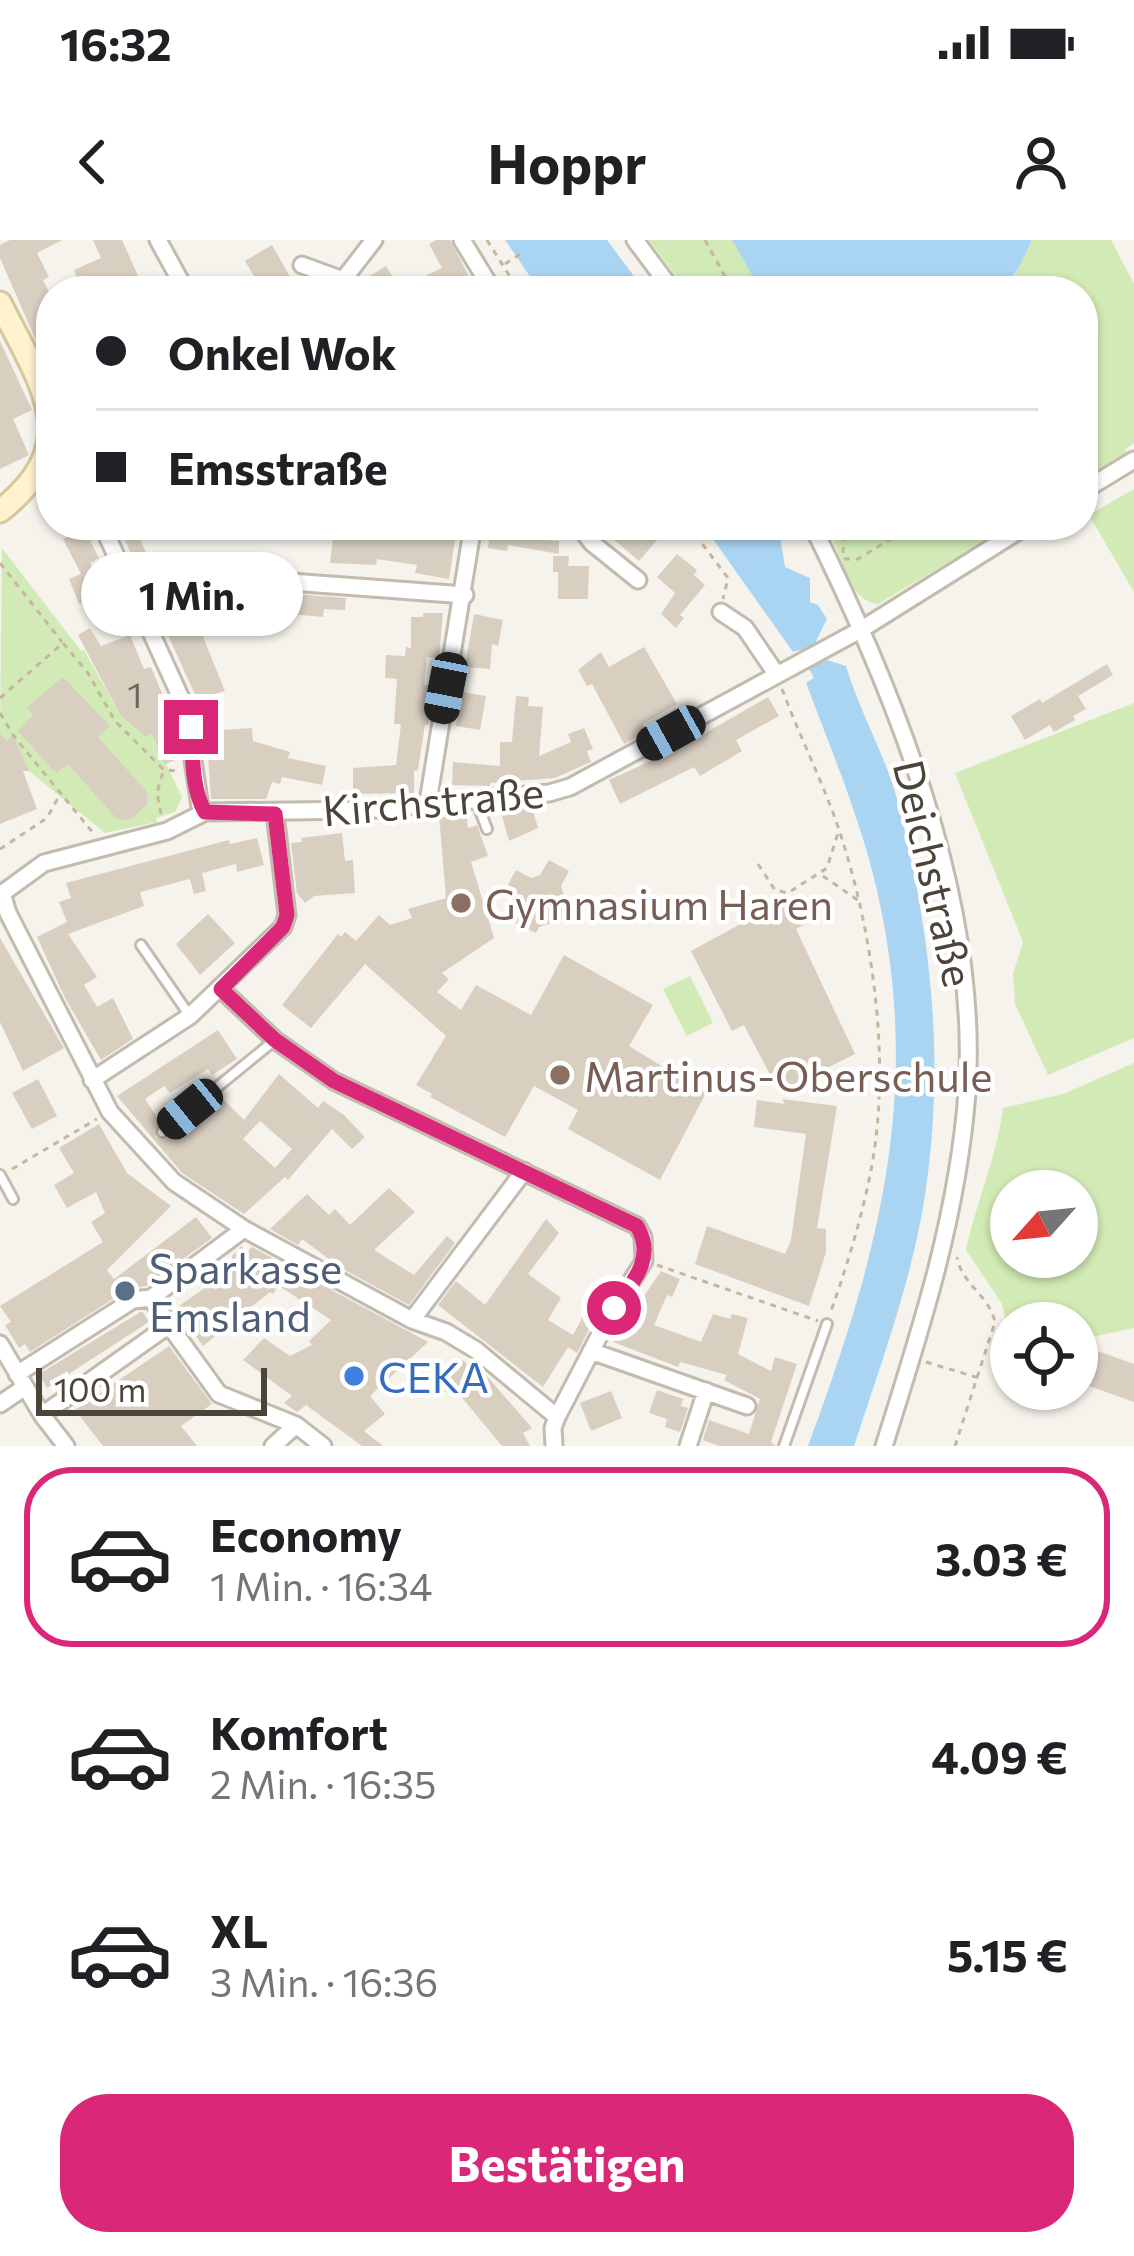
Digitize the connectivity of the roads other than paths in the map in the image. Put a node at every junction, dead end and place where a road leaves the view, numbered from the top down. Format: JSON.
{"nodes":[{"id":1,"x":158,"y":240,"type":"edge"},
{"id":2,"x":374,"y":240,"type":"edge"},
{"id":3,"x":462,"y":240,"type":"edge"},
{"id":4,"x":635,"y":240,"type":"edge"},
{"id":5,"x":302,"y":265,"type":"dead end"},
{"id":6,"x":178,"y":276,"type":"edge"},
{"id":7,"x":326,"y":276,"type":"edge"},
{"id":8,"x":352,"y":276,"type":"edge"},
{"id":9,"x":484,"y":276,"type":"edge"},
{"id":10,"x":662,"y":276,"type":"edge"},
{"id":11,"x":0,"y":303,"type":"edge"},
{"id":12,"x":36,"y":377,"type":"edge"},
{"id":13,"x":1134,"y":460,"type":"edge"},
{"id":14,"x":36,"y":479,"type":"edge"},
{"id":15,"x":1098,"y":482,"type":"edge"},
{"id":16,"x":0,"y":511,"type":"edge"},
{"id":17,"x":110,"y":540,"type":"edge"},
{"id":18,"x":471,"y":540,"type":"edge"},
{"id":19,"x":590,"y":540,"type":"edge"},
{"id":20,"x":822,"y":540,"type":"edge"},
{"id":21,"x":1004,"y":540,"type":"edge"},
{"id":22,"x":638,"y":580,"type":"dead end"},
{"id":23,"x":291,"y":582,"type":"dead end"},
{"id":24,"x":465,"y":595,"type":"junction"},
{"id":25,"x":721,"y":611,"type":"road end"},
{"id":26,"x":862,"y":628,"type":"junction"},
{"id":27,"x":777,"y":675,"type":"junction"},
{"id":28,"x":476,"y":798,"type":"junction"},
{"id":29,"x":428,"y":802,"type":"junction"},
{"id":30,"x":205,"y":812,"type":"junction"},
{"id":31,"x":275,"y":814,"type":"junction"},
{"id":32,"x":487,"y":829,"type":"dead end"},
{"id":33,"x":1,"y":894,"type":"edge"},
{"id":34,"x":141,"y":945,"type":"dead end"},
{"id":35,"x":221,"y":989,"type":"junction"},
{"id":36,"x":190,"y":1016,"type":"junction"},
{"id":37,"x":275,"y":1040,"type":"junction"},
{"id":38,"x":92,"y":1080,"type":"junction"},
{"id":39,"x":162,"y":1132,"type":"dead end"},
{"id":40,"x":524,"y":1171,"type":"junction"},
{"id":41,"x":0,"y":1175,"type":"edge"},
{"id":42,"x":13,"y":1199,"type":"dead end"},
{"id":43,"x":244,"y":1229,"type":"junction"},
{"id":44,"x":142,"y":1299,"type":"junction"},
{"id":45,"x":412,"y":1320,"type":"junction"},
{"id":46,"x":826,"y":1324,"type":"road end"},
{"id":47,"x":169,"y":1325,"type":"junction"},
{"id":48,"x":0,"y":1345,"type":"edge"},
{"id":49,"x":591,"y":1351,"type":"junction"},
{"id":50,"x":21,"y":1381,"type":"junction"},
{"id":51,"x":706,"y":1391,"type":"junction"},
{"id":52,"x":0,"y":1404,"type":"edge"},
{"id":53,"x":747,"y":1406,"type":"dead end"},
{"id":54,"x":42,"y":1414,"type":"junction"},
{"id":55,"x":557,"y":1417,"type":"junction"},
{"id":56,"x":296,"y":1425,"type":"junction"},
{"id":57,"x":66,"y":1446,"type":"edge"},
{"id":58,"x":273,"y":1446,"type":"edge"},
{"id":59,"x":323,"y":1446,"type":"edge"},
{"id":60,"x":554,"y":1446,"type":"edge"},
{"id":61,"x":688,"y":1446,"type":"edge"},
{"id":62,"x":784,"y":1446,"type":"edge"},
{"id":63,"x":884,"y":1446,"type":"edge"}],
"edges":[{"from":1,"to":6,"type":"street"},
{"from":2,"to":8,"type":"street"},
{"from":3,"to":9,"type":"street"},
{"from":4,"to":10,"type":"street"},
{"from":5,"to":7,"type":"street"},
{"from":11,"to":12,"type":"street"},
{"from":13,"to":15,"type":"street"},
{"from":14,"to":16,"type":"street"},
{"from":17,"to":30,"type":"street"},
{"from":18,"to":24,"type":"street"},
{"from":19,"to":22,"type":"street"},
{"from":20,"to":26,"type":"street","name":"Deichstraße"},
{"from":21,"to":26,"type":"street","name":"Kirchstraße"},
{"from":23,"to":24,"type":"street"},
{"from":24,"to":29,"type":"street"},
{"from":25,"to":27,"type":"street"},
{"from":26,"to":27,"type":"street","name":"Kirchstraße"},
{"from":26,"to":63,"type":"street","name":"Deichstraße"},
{"from":27,"to":28,"type":"street","name":"Kirchstraße"},
{"from":28,"to":29,"type":"street","name":"Kirchstraße"},
{"from":28,"to":32,"type":"lane"},
{"from":29,"to":31,"type":"street","name":"Kirchstraße"},
{"from":30,"to":31,"type":"street","name":"Kirchstraße"},
{"from":30,"to":33,"type":"street"},
{"from":31,"to":35,"type":"street"},
{"from":33,"to":38,"type":"street"},
{"from":34,"to":36,"type":"lane"},
{"from":35,"to":36,"type":"street"},
{"from":35,"to":37,"type":"street"},
{"from":36,"to":38,"type":"street"},
{"from":37,"to":39,"type":"lane"},
{"from":37,"to":40,"type":"street"},
{"from":38,"to":43,"type":"street"},
{"from":40,"to":45,"type":"street"},
{"from":40,"to":49,"type":"street"},
{"from":41,"to":42,"type":"lane"},
{"from":43,"to":44,"type":"street"},
{"from":43,"to":45,"type":"street"},
{"from":44,"to":47,"type":"street"},
{"from":44,"to":50,"type":"street"},
{"from":45,"to":55,"type":"street"},
{"from":46,"to":62,"type":"lane"},
{"from":47,"to":54,"type":"street"},
{"from":47,"to":56,"type":"street"},
{"from":48,"to":50,"type":"street"},
{"from":49,"to":51,"type":"street"},
{"from":49,"to":55,"type":"street"},
{"from":50,"to":52,"type":"street"},
{"from":50,"to":54,"type":"street"},
{"from":51,"to":53,"type":"street"},
{"from":51,"to":61,"type":"street"},
{"from":54,"to":57,"type":"street"},
{"from":55,"to":60,"type":"street"},
{"from":56,"to":58,"type":"street"},
{"from":56,"to":59,"type":"street"}]}
